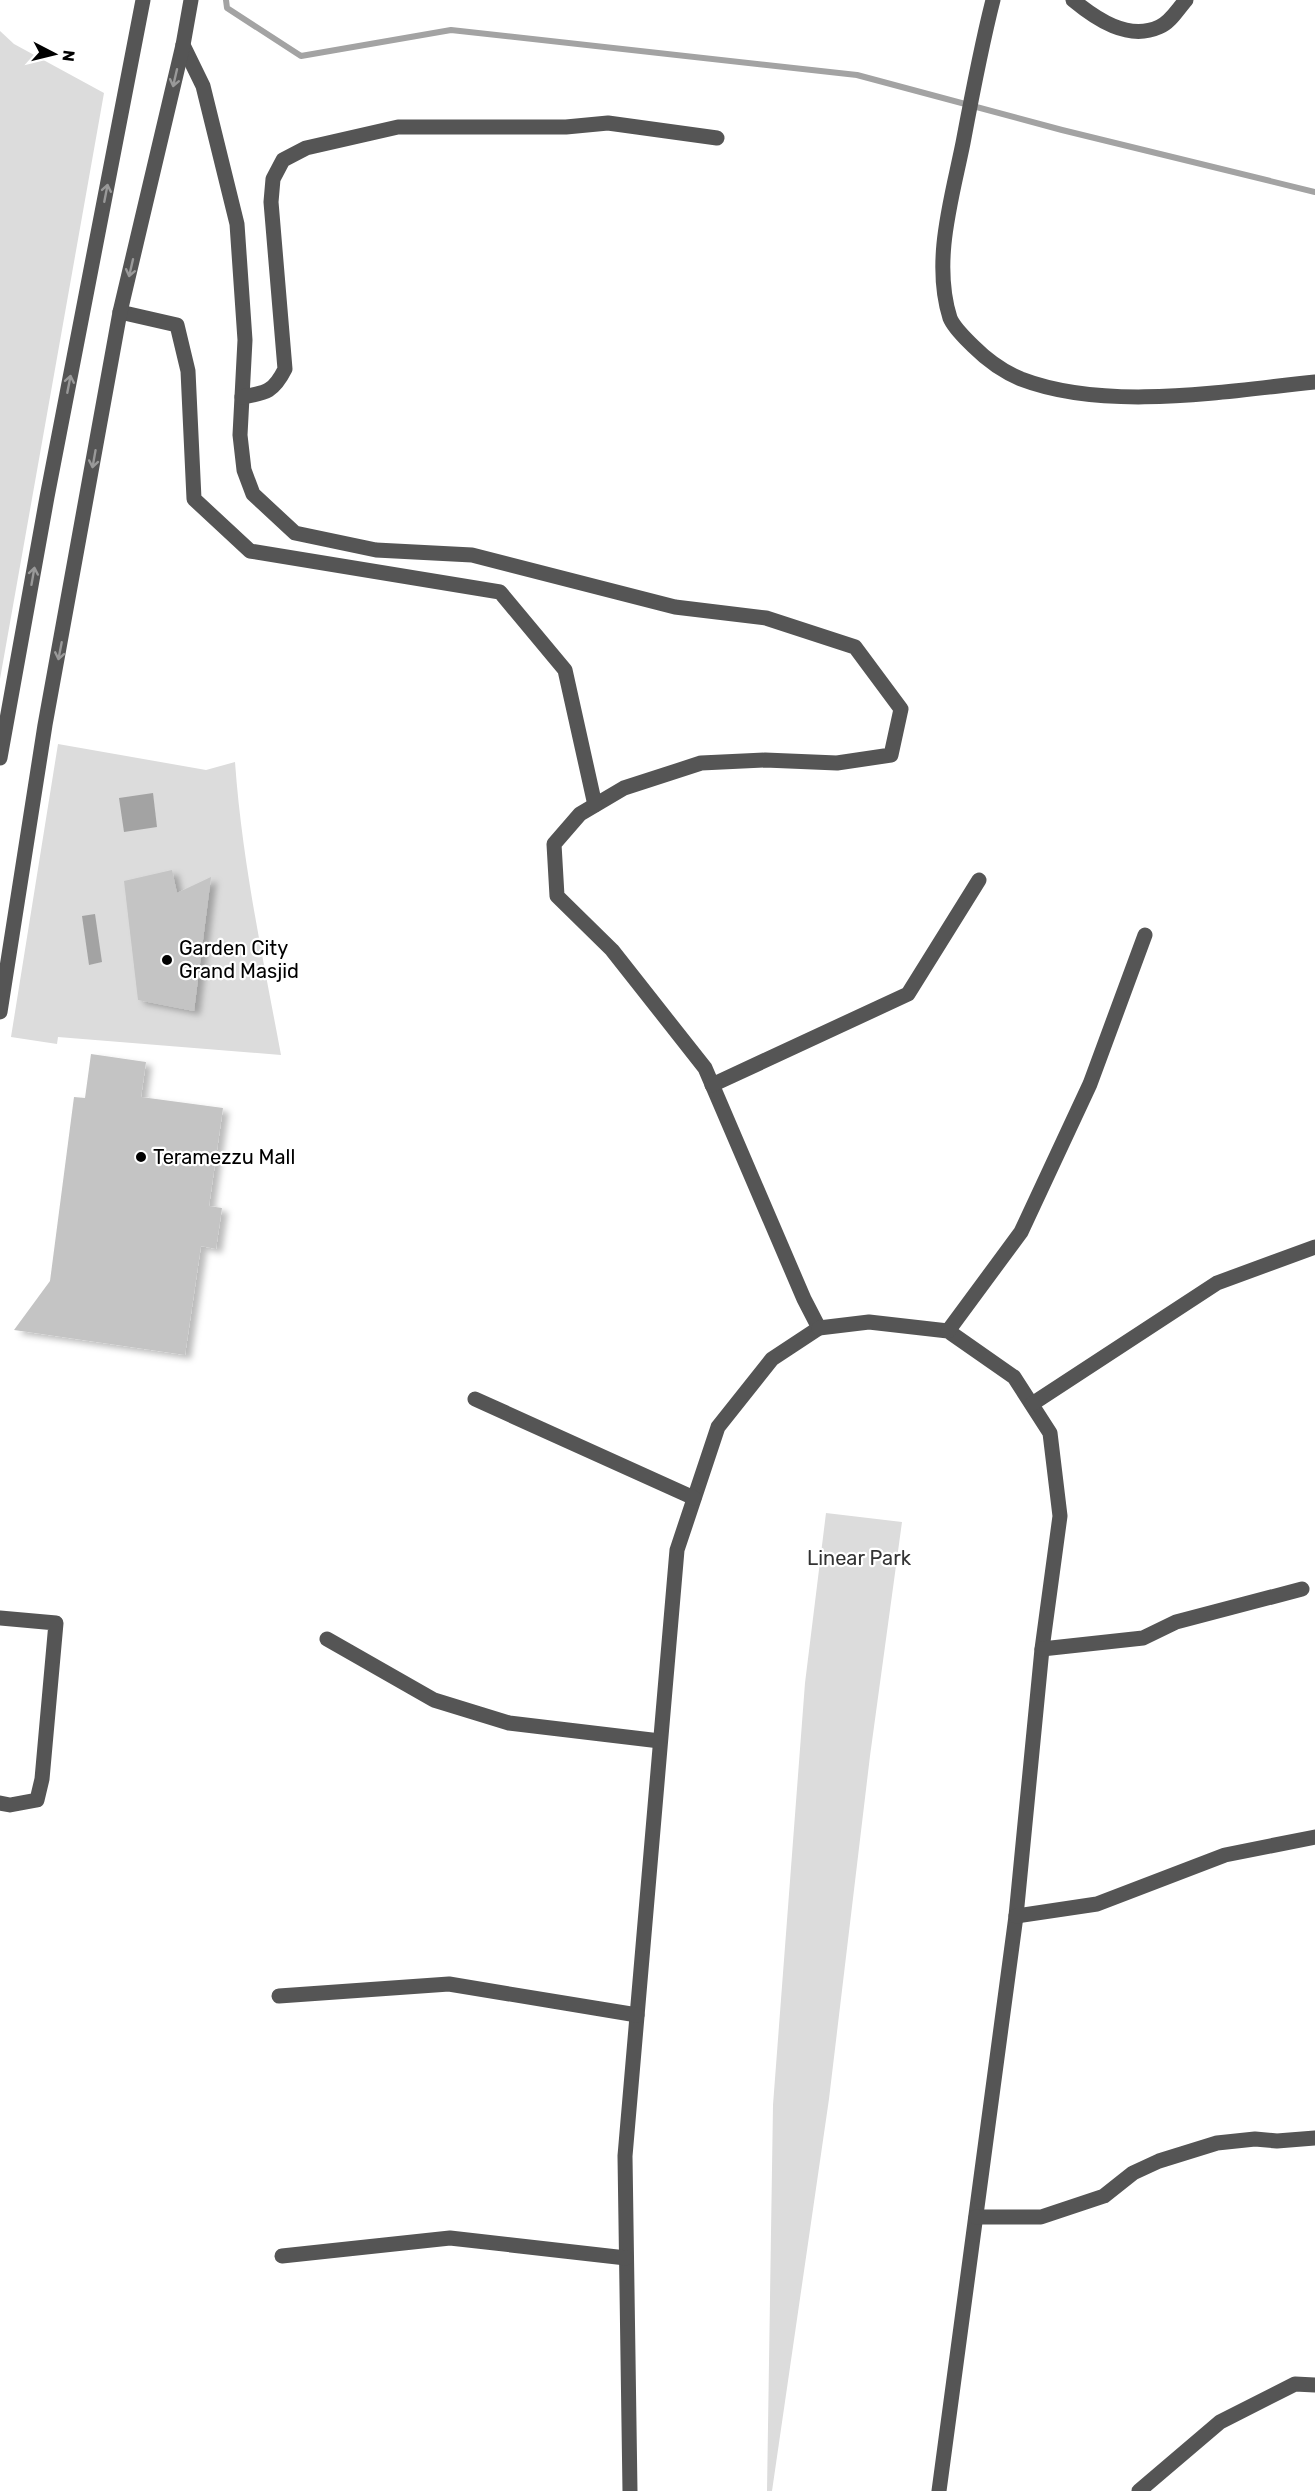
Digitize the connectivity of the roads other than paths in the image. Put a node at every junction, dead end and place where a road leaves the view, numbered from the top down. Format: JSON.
{"nodes":[{"id":1,"x":143,"y":0,"type":"edge"},
{"id":2,"x":191,"y":0,"type":"edge"},
{"id":3,"x":993,"y":0,"type":"edge"},
{"id":4,"x":1073,"y":0,"type":"edge"},
{"id":5,"x":1186,"y":0,"type":"edge"},
{"id":6,"x":183,"y":45,"type":"junction"},
{"id":7,"x":717,"y":138,"type":"dead end"},
{"id":8,"x":120,"y":312,"type":"junction"},
{"id":9,"x":1315,"y":382,"type":"edge"},
{"id":10,"x":242,"y":397,"type":"junction"},
{"id":11,"x":0,"y":758,"type":"edge"},
{"id":12,"x":595,"y":805,"type":"junction"},
{"id":13,"x":979,"y":880,"type":"dead end"},
{"id":14,"x":1145,"y":935,"type":"dead end"},
{"id":15,"x":0,"y":1012,"type":"edge"},
{"id":16,"x":712,"y":1085,"type":"junction"},
{"id":17,"x":1315,"y":1247,"type":"edge"},
{"id":18,"x":819,"y":1328,"type":"junction"},
{"id":19,"x":948,"y":1331,"type":"junction"},
{"id":20,"x":475,"y":1399,"type":"dead end"},
{"id":21,"x":1032,"y":1404,"type":"junction"},
{"id":22,"x":694,"y":1497,"type":"junction"},
{"id":23,"x":1302,"y":1589,"type":"dead end"},
{"id":24,"x":0,"y":1618,"type":"edge"},
{"id":25,"x":327,"y":1639,"type":"dead end"},
{"id":26,"x":1042,"y":1649,"type":"junction"},
{"id":27,"x":660,"y":1741,"type":"junction"},
{"id":28,"x":0,"y":1803,"type":"edge"},
{"id":29,"x":1315,"y":1837,"type":"edge"},
{"id":30,"x":1016,"y":1916,"type":"junction"},
{"id":31,"x":279,"y":1996,"type":"dead end"},
{"id":32,"x":637,"y":2015,"type":"junction"},
{"id":33,"x":1315,"y":2138,"type":"edge"},
{"id":34,"x":976,"y":2217,"type":"junction"},
{"id":35,"x":282,"y":2256,"type":"dead end"},
{"id":36,"x":626,"y":2258,"type":"junction"},
{"id":37,"x":1315,"y":2385,"type":"edge"},
{"id":38,"x":630,"y":2491,"type":"edge"},
{"id":39,"x":939,"y":2491,"type":"edge"},
{"id":40,"x":1139,"y":2491,"type":"edge"}],
"edges":[{"from":11,"to":1,"type":"street","one_way":true},
{"from":2,"to":6,"type":"street"},
{"from":3,"to":9,"type":"street"},
{"from":4,"to":5,"type":"street"},
{"from":6,"to":8,"type":"street","one_way":true},
{"from":6,"to":10,"type":"street"},
{"from":7,"to":10,"type":"street"},
{"from":8,"to":12,"type":"street"},
{"from":8,"to":15,"type":"street","one_way":true},
{"from":10,"to":12,"type":"street"},
{"from":12,"to":16,"type":"street"},
{"from":13,"to":16,"type":"street"},
{"from":14,"to":19,"type":"street"},
{"from":16,"to":18,"type":"street"},
{"from":17,"to":21,"type":"street"},
{"from":18,"to":19,"type":"street"},
{"from":18,"to":22,"type":"street"},
{"from":19,"to":21,"type":"street"},
{"from":20,"to":22,"type":"street"},
{"from":21,"to":26,"type":"street"},
{"from":22,"to":27,"type":"street"},
{"from":23,"to":26,"type":"street"},
{"from":24,"to":28,"type":"street"},
{"from":25,"to":27,"type":"street"},
{"from":26,"to":30,"type":"street"},
{"from":27,"to":32,"type":"street"},
{"from":29,"to":30,"type":"street"},
{"from":30,"to":34,"type":"street"},
{"from":31,"to":32,"type":"street"},
{"from":32,"to":36,"type":"street"},
{"from":33,"to":34,"type":"street"},
{"from":34,"to":39,"type":"street"},
{"from":35,"to":36,"type":"street"},
{"from":36,"to":38,"type":"street"},
{"from":37,"to":40,"type":"street"}]}
